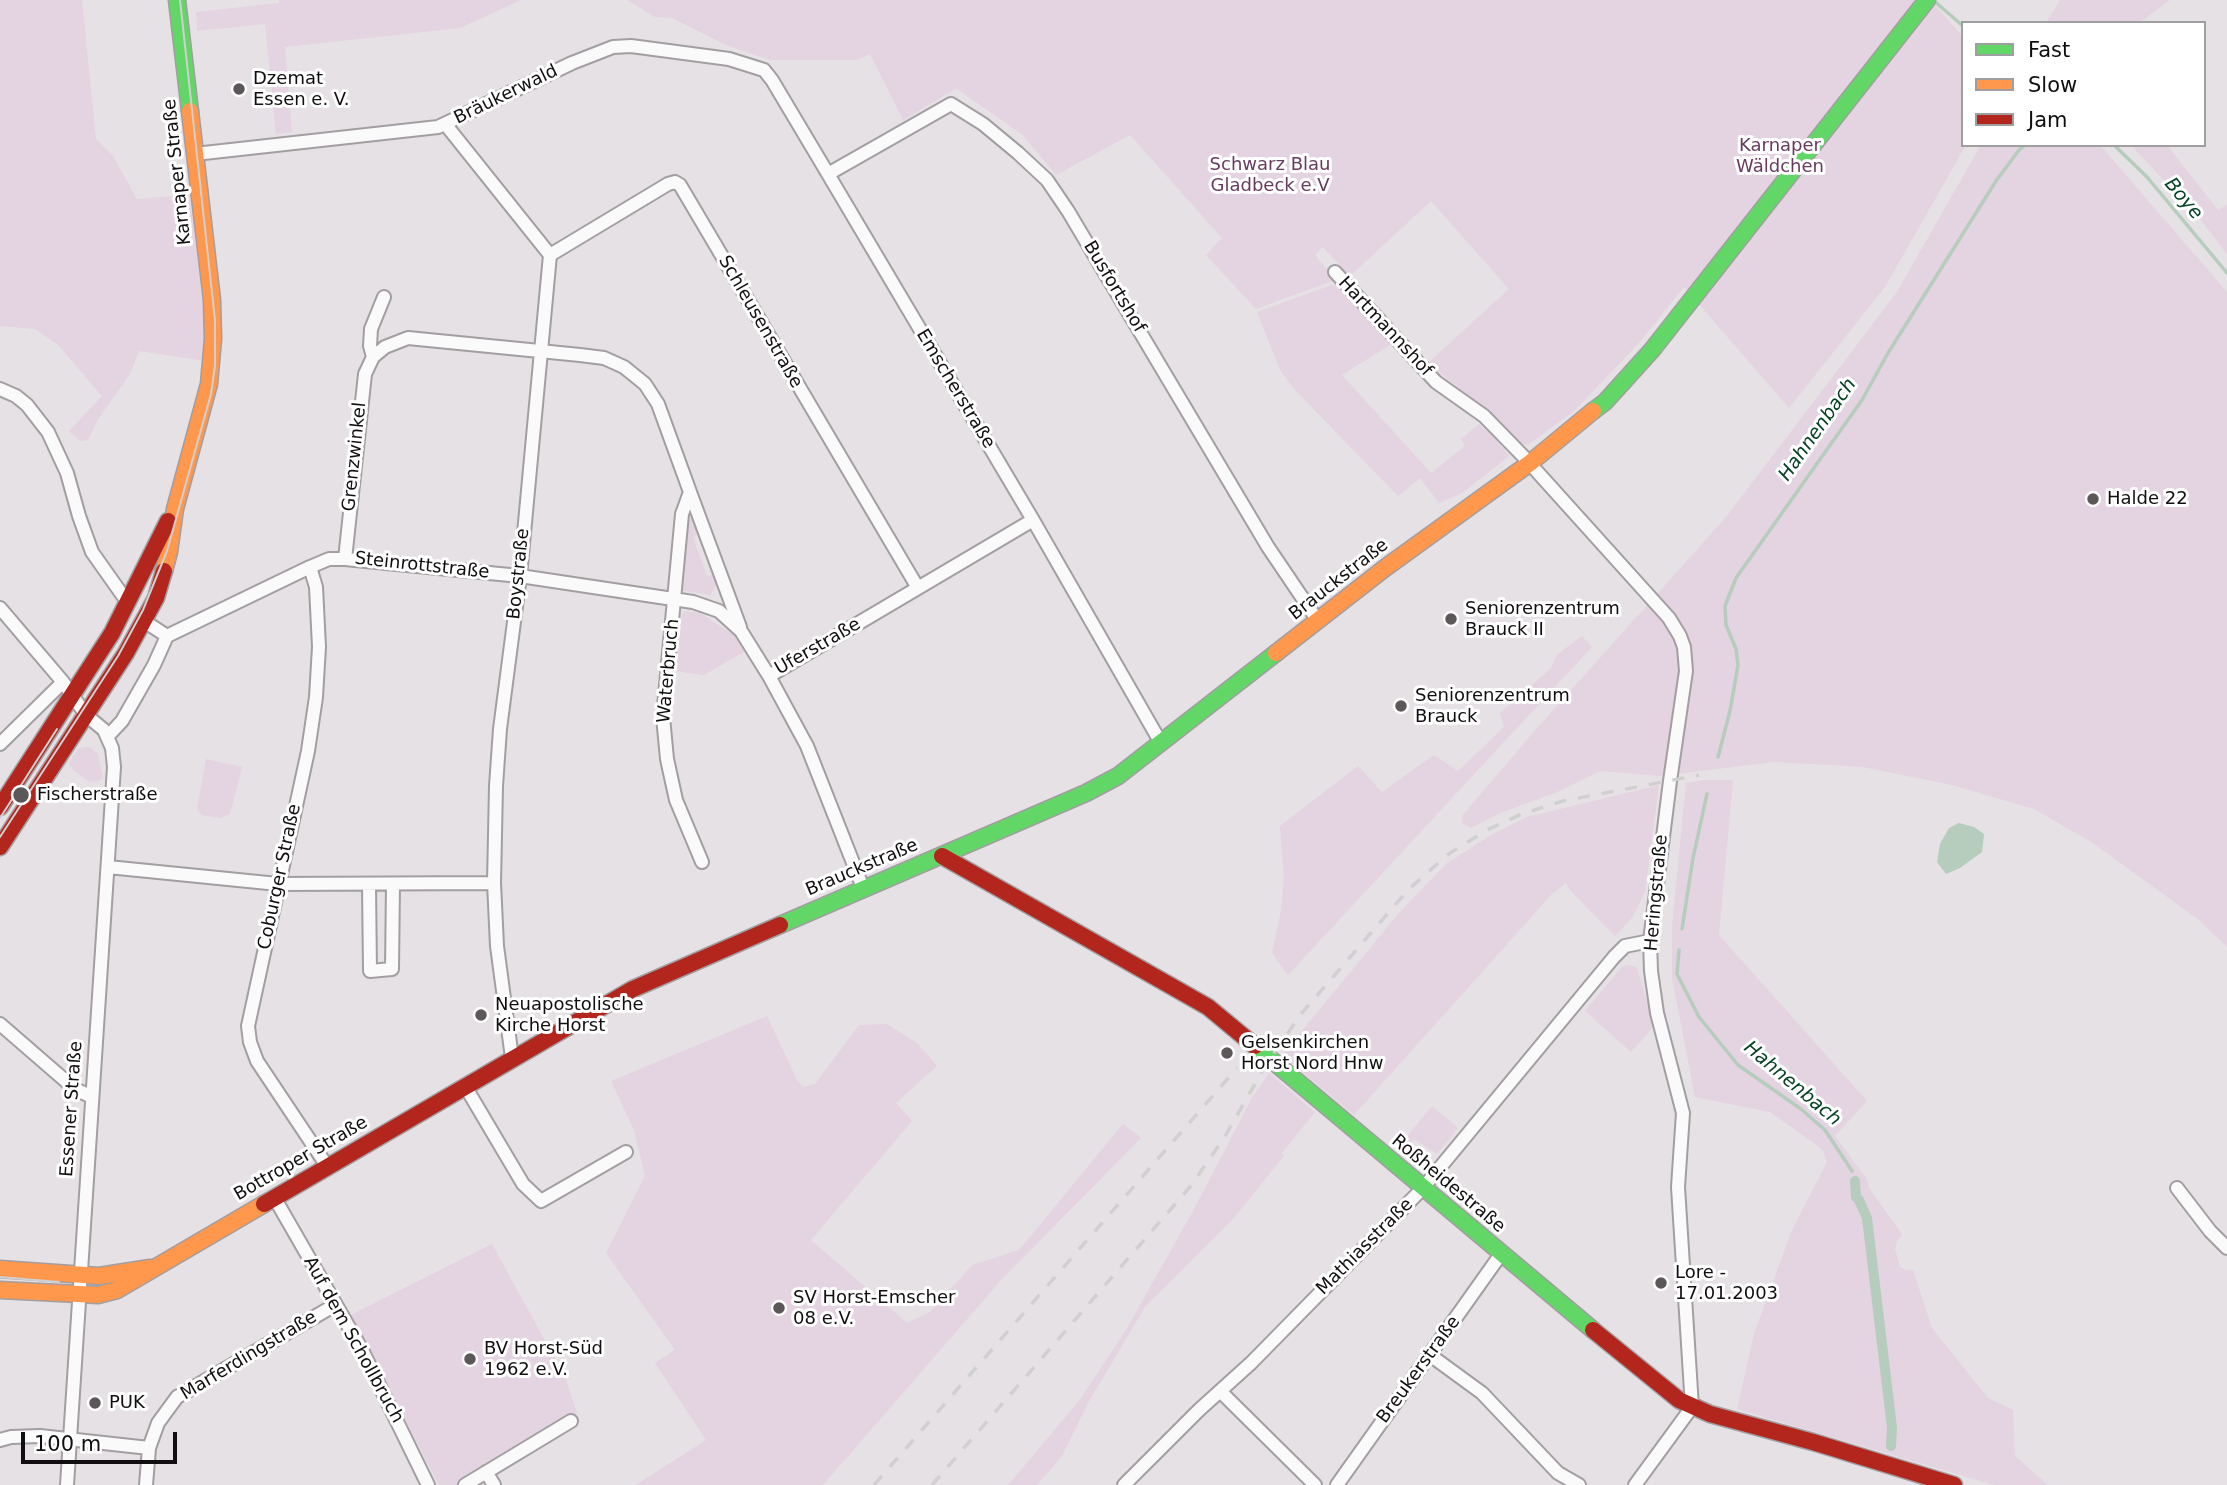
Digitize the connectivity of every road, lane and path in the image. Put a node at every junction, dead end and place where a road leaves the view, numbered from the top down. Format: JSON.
{"nodes":[{"id":1,"x":177,"y":0,"type":"edge"},
{"id":2,"x":1927,"y":0,"type":"edge"},
{"id":3,"x":729,"y":60,"type":"joint"},
{"id":4,"x":446,"y":125,"type":"junction"},
{"id":5,"x":195,"y":154,"type":"junction"},
{"id":6,"x":828,"y":174,"type":"junction"},
{"id":7,"x":550,"y":255,"type":"junction"},
{"id":8,"x":1335,"y":272,"type":"dead end"},
{"id":9,"x":384,"y":297,"type":"dead end"},
{"id":10,"x":542,"y":351,"type":"junction"},
{"id":11,"x":373,"y":357,"type":"junction"},
{"id":12,"x":0,"y":389,"type":"edge"},
{"id":13,"x":1530,"y":463,"type":"junction"},
{"id":14,"x":690,"y":492,"type":"junction"},
{"id":15,"x":174,"y":509,"type":"junction"},
{"id":16,"x":1032,"y":520,"type":"junction"},
{"id":17,"x":345,"y":559,"type":"junction"},
{"id":18,"x":310,"y":567,"type":"junction"},
{"id":19,"x":520,"y":576,"type":"junction"},
{"id":20,"x":918,"y":589,"type":"junction"},
{"id":21,"x":673,"y":600,"type":"junction"},
{"id":22,"x":128,"y":603,"type":"junction"},
{"id":23,"x":0,"y":608,"type":"edge"},
{"id":24,"x":144,"y":621,"type":"junction"},
{"id":25,"x":1318,"y":621,"type":"junction"},
{"id":26,"x":741,"y":631,"type":"junction"},
{"id":27,"x":167,"y":636,"type":"junction"},
{"id":28,"x":769,"y":676,"type":"junction"},
{"id":29,"x":67,"y":688,"type":"junction"},
{"id":30,"x":86,"y":715,"type":"junction"},
{"id":31,"x":107,"y":737,"type":"junction"},
{"id":32,"x":1161,"y":743,"type":"junction"},
{"id":33,"x":0,"y":744,"type":"edge"},
{"id":34,"x":0,"y":807,"type":"edge"},
{"id":35,"x":0,"y":847,"type":"edge"},
{"id":36,"x":942,"y":856,"type":"junction"},
{"id":37,"x":702,"y":862,"type":"dead end"},
{"id":38,"x":108,"y":867,"type":"junction"},
{"id":39,"x":494,"y":883,"type":"junction"},
{"id":40,"x":278,"y":884,"type":"junction"},
{"id":41,"x":369,"y":884,"type":"junction"},
{"id":42,"x":393,"y":884,"type":"junction"},
{"id":43,"x":863,"y":888,"type":"junction"},
{"id":44,"x":1650,"y":941,"type":"junction"},
{"id":45,"x":625,"y":993,"type":"joint"},
{"id":46,"x":0,"y":1024,"type":"edge"},
{"id":47,"x":512,"y":1058,"type":"junction"},
{"id":48,"x":465,"y":1086,"type":"junction"},
{"id":49,"x":92,"y":1097,"type":"junction"},
{"id":50,"x":626,"y":1152,"type":"dead end"},
{"id":51,"x":327,"y":1166,"type":"junction"},
{"id":52,"x":1423,"y":1188,"type":"junction"},
{"id":53,"x":2177,"y":1188,"type":"dead end"},
{"id":54,"x":274,"y":1197,"type":"junction"},
{"id":55,"x":2227,"y":1248,"type":"edge"},
{"id":56,"x":1502,"y":1254,"type":"junction"},
{"id":57,"x":157,"y":1266,"type":"junction"},
{"id":58,"x":0,"y":1269,"type":"edge"},
{"id":59,"x":80,"y":1275,"type":"junction"},
{"id":60,"x":0,"y":1290,"type":"edge"},
{"id":61,"x":78,"y":1295,"type":"junction"},
{"id":62,"x":335,"y":1305,"type":"junction"},
{"id":63,"x":1430,"y":1355,"type":"junction"},
{"id":64,"x":1220,"y":1391,"type":"junction"},
{"id":65,"x":1692,"y":1406,"type":"junction"},
{"id":66,"x":571,"y":1421,"type":"dead end"},
{"id":67,"x":0,"y":1440,"type":"edge"},
{"id":68,"x":68,"y":1441,"type":"junction"},
{"id":69,"x":149,"y":1448,"type":"junction"},
{"id":70,"x":486,"y":1472,"type":"junction"},
{"id":71,"x":67,"y":1485,"type":"edge"},
{"id":72,"x":146,"y":1485,"type":"edge"},
{"id":73,"x":428,"y":1485,"type":"edge"},
{"id":74,"x":465,"y":1485,"type":"edge"},
{"id":75,"x":494,"y":1485,"type":"edge"},
{"id":76,"x":1124,"y":1485,"type":"edge"},
{"id":77,"x":1315,"y":1485,"type":"edge"},
{"id":78,"x":1337,"y":1485,"type":"edge"},
{"id":79,"x":1579,"y":1485,"type":"edge"},
{"id":80,"x":1635,"y":1485,"type":"edge"},
{"id":81,"x":1954,"y":1485,"type":"edge"}],
"edges":[{"from":1,"to":5,"type":"main road","name":"Karnaper Straße"},
{"from":2,"to":13,"type":"main road","name":"Brauckstraße"},
{"from":3,"to":4,"type":"street","name":"Bräukerwald"},
{"from":3,"to":6,"type":"street","name":"Emscherstraße"},
{"from":4,"to":5,"type":"street","name":"Bräukerwald"},
{"from":4,"to":7,"type":"street"},
{"from":5,"to":15,"type":"main road","name":"Karnaper Straße"},
{"from":6,"to":16,"type":"street","name":"Emscherstraße"},
{"from":6,"to":25,"type":"street","name":"Busfortshof"},
{"from":7,"to":10,"type":"street","name":"Boystraße"},
{"from":7,"to":20,"type":"street","name":"Schleusenstraße"},
{"from":8,"to":13,"type":"street","name":"Hartmannshof"},
{"from":9,"to":11,"type":"street","name":"Grenzwinkel"},
{"from":10,"to":11,"type":"street"},
{"from":10,"to":14,"type":"street"},
{"from":10,"to":19,"type":"street","name":"Boystraße"},
{"from":11,"to":17,"type":"street","name":"Grenzwinkel"},
{"from":12,"to":22,"type":"street"},
{"from":13,"to":25,"type":"main road","name":"Brauckstraße"},
{"from":13,"to":44,"type":"street","name":"Heringstraße"},
{"from":14,"to":21,"type":"street","name":"Waterbruch"},
{"from":14,"to":26,"type":"street"},
{"from":15,"to":22,"type":"main road"},
{"from":15,"to":24,"type":"main road"},
{"from":16,"to":20,"type":"street","name":"Uferstraße"},
{"from":16,"to":32,"type":"street","name":"Emscherstraße"},
{"from":17,"to":18,"type":"street","name":"Steinrottstraße"},
{"from":17,"to":19,"type":"street","name":"Steinrottstraße"},
{"from":18,"to":27,"type":"street","name":"Steinrottstraße"},
{"from":18,"to":40,"type":"street","name":"Coburger Straße"},
{"from":19,"to":21,"type":"street","name":"Steinrottstraße"},
{"from":19,"to":39,"type":"street","name":"Boystraße"},
{"from":20,"to":28,"type":"street","name":"Uferstraße"},
{"from":21,"to":26,"type":"street","name":"Steinrottstraße"},
{"from":21,"to":37,"type":"street","name":"Waterbruch"},
{"from":22,"to":29,"type":"main road"},
{"from":23,"to":29,"type":"street"},
{"from":24,"to":27,"type":"street"},
{"from":24,"to":30,"type":"main road"},
{"from":25,"to":32,"type":"main road","name":"Brauckstraße"},
{"from":26,"to":28,"type":"street","name":"Steinrottstraße"},
{"from":27,"to":31,"type":"street"},
{"from":28,"to":43,"type":"street","name":"Uferstraße"},
{"from":29,"to":30,"type":"street"},
{"from":29,"to":33,"type":"street"},
{"from":29,"to":34,"type":"main road"},
{"from":30,"to":31,"type":"street"},
{"from":30,"to":35,"type":"main road"},
{"from":31,"to":38,"type":"street","name":"Essener Straße"},
{"from":32,"to":36,"type":"main road","name":"Brauckstraße"},
{"from":36,"to":43,"type":"main road","name":"Brauckstraße"},
{"from":36,"to":52,"type":"main road","name":"Roßheidestraße"},
{"from":38,"to":40,"type":"street"},
{"from":38,"to":49,"type":"street","name":"Essener Straße"},
{"from":39,"to":42,"type":"street"},
{"from":39,"to":47,"type":"street","name":"Boystraße"},
{"from":40,"to":41,"type":"street"},
{"from":40,"to":51,"type":"street","name":"Coburger Straße"},
{"from":41,"to":42,"type":"street"},
{"from":41,"to":42,"type":"street"},
{"from":43,"to":45,"type":"main road","name":"Brauckstraße"},
{"from":44,"to":52,"type":"street","name":"Mathiasstraße"},
{"from":44,"to":65,"type":"street","name":"Heringstraße"},
{"from":45,"to":47,"type":"main road","name":"Bottroper Straße"},
{"from":46,"to":49,"type":"street"},
{"from":47,"to":48,"type":"main road","name":"Bottroper Straße"},
{"from":48,"to":50,"type":"street"},
{"from":48,"to":51,"type":"main road","name":"Bottroper Straße"},
{"from":49,"to":59,"type":"street","name":"Essener Straße"},
{"from":51,"to":54,"type":"main road","name":"Bottroper Straße"},
{"from":52,"to":56,"type":"main road","name":"Roßheidestraße"},
{"from":52,"to":64,"type":"street","name":"Mathiasstraße"},
{"from":53,"to":55,"type":"street"},
{"from":54,"to":57,"type":"main road","name":"Bottroper Straße"},
{"from":54,"to":62,"type":"street","name":"Auf dem Schollbruch"},
{"from":56,"to":63,"type":"street","name":"Breukerstraße"},
{"from":56,"to":65,"type":"main road","name":"Roßheidestraße"},
{"from":57,"to":59,"type":"main road","name":"Bottroper Straße"},
{"from":57,"to":61,"type":"main road","name":"Bottroper Straße"},
{"from":58,"to":59,"type":"main road","name":"Bottroper Straße"},
{"from":59,"to":61,"type":"street","name":"Essener Straße"},
{"from":60,"to":61,"type":"main road","name":"Bottroper Straße"},
{"from":61,"to":68,"type":"street","name":"Essener Straße"},
{"from":62,"to":69,"type":"street","name":"Marferdingstraße"},
{"from":62,"to":73,"type":"street","name":"Auf dem Schollbruch"},
{"from":63,"to":78,"type":"street","name":"Breukerstraße"},
{"from":63,"to":79,"type":"street"},
{"from":64,"to":76,"type":"street","name":"Mathiasstraße"},
{"from":64,"to":77,"type":"street"},
{"from":65,"to":80,"type":"street"},
{"from":65,"to":81,"type":"main road","name":"Roßheidestraße"},
{"from":66,"to":70,"type":"street"},
{"from":67,"to":68,"type":"street"},
{"from":68,"to":69,"type":"street"},
{"from":68,"to":71,"type":"street","name":"Essener Straße"},
{"from":69,"to":72,"type":"street","name":"Marferdingstraße"},
{"from":70,"to":74,"type":"street"},
{"from":70,"to":75,"type":"street"}]}
